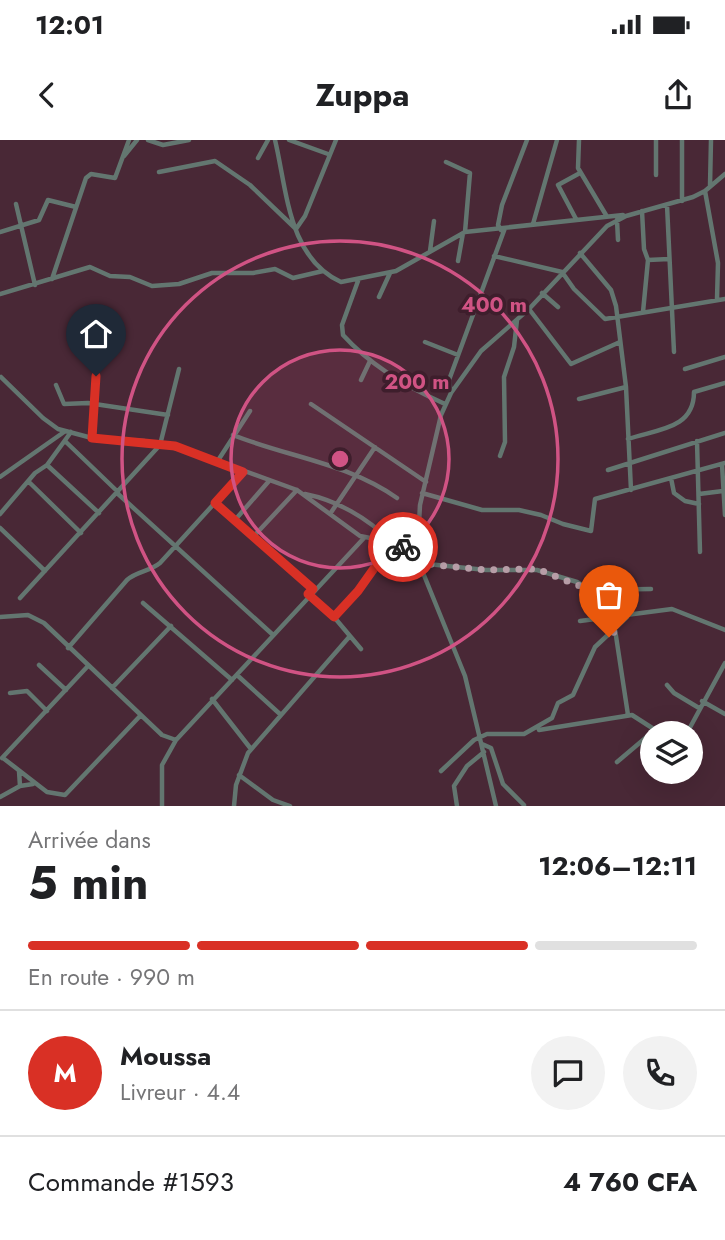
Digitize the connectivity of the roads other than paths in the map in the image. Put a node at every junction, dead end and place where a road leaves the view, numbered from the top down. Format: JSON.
{"nodes":[{"id":1,"x":129,"y":140,"type":"edge"},
{"id":2,"x":137,"y":140,"type":"edge"},
{"id":3,"x":148,"y":140,"type":"edge"},
{"id":4,"x":189,"y":140,"type":"edge"},
{"id":5,"x":268,"y":140,"type":"edge"},
{"id":6,"x":275,"y":140,"type":"edge"},
{"id":7,"x":289,"y":140,"type":"edge"},
{"id":8,"x":335,"y":140,"type":"edge"},
{"id":9,"x":527,"y":140,"type":"edge"},
{"id":10,"x":557,"y":140,"type":"edge"},
{"id":11,"x":579,"y":140,"type":"edge"},
{"id":12,"x":656,"y":140,"type":"edge"},
{"id":13,"x":682,"y":140,"type":"edge"},
{"id":14,"x":711,"y":140,"type":"edge"},
{"id":15,"x":328,"y":154,"type":"junction"},
{"id":16,"x":123,"y":156,"type":"junction"},
{"id":17,"x":258,"y":158,"type":"dead end"},
{"id":18,"x":446,"y":162,"type":"dead end"},
{"id":19,"x":159,"y":172,"type":"dead end"},
{"id":20,"x":580,"y":173,"type":"junction"},
{"id":21,"x":725,"y":174,"type":"edge"},
{"id":22,"x":656,"y":175,"type":"dead end"},
{"id":23,"x":710,"y":187,"type":"junction"},
{"id":24,"x":705,"y":191,"type":"junction"},
{"id":25,"x":682,"y":201,"type":"junction"},
{"id":26,"x":16,"y":204,"type":"dead end"},
{"id":27,"x":667,"y":205,"type":"junction"},
{"id":28,"x":76,"y":207,"type":"junction"},
{"id":29,"x":642,"y":211,"type":"junction"},
{"id":30,"x":606,"y":215,"type":"junction"},
{"id":31,"x":635,"y":215,"type":"junction"},
{"id":32,"x":576,"y":219,"type":"junction"},
{"id":33,"x":617,"y":220,"type":"junction"},
{"id":34,"x":434,"y":221,"type":"dead end"},
{"id":35,"x":533,"y":224,"type":"junction"},
{"id":36,"x":21,"y":227,"type":"junction"},
{"id":37,"x":296,"y":229,"type":"junction"},
{"id":38,"x":503,"y":229,"type":"junction"},
{"id":39,"x":0,"y":232,"type":"edge"},
{"id":40,"x":464,"y":232,"type":"junction"},
{"id":41,"x":618,"y":240,"type":"dead end"},
{"id":42,"x":430,"y":251,"type":"junction"},
{"id":43,"x":580,"y":253,"type":"junction"},
{"id":44,"x":494,"y":256,"type":"junction"},
{"id":45,"x":669,"y":259,"type":"junction"},
{"id":46,"x":648,"y":260,"type":"junction"},
{"id":47,"x":458,"y":261,"type":"dead end"},
{"id":48,"x":323,"y":271,"type":"junction"},
{"id":49,"x":562,"y":272,"type":"junction"},
{"id":50,"x":390,"y":273,"type":"junction"},
{"id":51,"x":52,"y":280,"type":"junction"},
{"id":52,"x":359,"y":280,"type":"junction"},
{"id":53,"x":35,"y":285,"type":"junction"},
{"id":54,"x":542,"y":293,"type":"junction"},
{"id":55,"x":0,"y":295,"type":"edge"},
{"id":56,"x":379,"y":297,"type":"dead end"},
{"id":57,"x":717,"y":299,"type":"junction"},
{"id":58,"x":725,"y":299,"type":"edge"},
{"id":59,"x":558,"y":307,"type":"dead end"},
{"id":60,"x":670,"y":308,"type":"junction"},
{"id":61,"x":529,"y":309,"type":"junction"},
{"id":62,"x":643,"y":312,"type":"junction"},
{"id":63,"x":618,"y":316,"type":"junction"},
{"id":64,"x":517,"y":319,"type":"junction"},
{"id":65,"x":425,"y":342,"type":"dead end"},
{"id":66,"x":620,"y":342,"type":"junction"},
{"id":67,"x":674,"y":352,"type":"dead end"},
{"id":68,"x":458,"y":355,"type":"junction"},
{"id":69,"x":725,"y":357,"type":"edge"},
{"id":70,"x":96,"y":358,"type":"dead end"},
{"id":71,"x":370,"y":361,"type":"junction"},
{"id":72,"x":178,"y":369,"type":"dead end"},
{"id":73,"x":685,"y":369,"type":"dead end"},
{"id":74,"x":1,"y":377,"type":"edge"},
{"id":75,"x":361,"y":380,"type":"dead end"},
{"id":76,"x":725,"y":383,"type":"edge"},
{"id":77,"x":56,"y":385,"type":"dead end"},
{"id":78,"x":626,"y":387,"type":"junction"},
{"id":79,"x":451,"y":393,"type":"junction"},
{"id":80,"x":579,"y":399,"type":"dead end"},
{"id":81,"x":311,"y":404,"type":"dead end"},
{"id":82,"x":445,"y":404,"type":"junction"},
{"id":83,"x":96,"y":405,"type":"junction"},
{"id":84,"x":250,"y":411,"type":"dead end"},
{"id":85,"x":168,"y":415,"type":"junction"},
{"id":86,"x":65,"y":431,"type":"junction"},
{"id":87,"x":72,"y":431,"type":"junction"},
{"id":88,"x":725,"y":433,"type":"edge"},
{"id":89,"x":233,"y":435,"type":"junction"},
{"id":90,"x":92,"y":438,"type":"junction"},
{"id":91,"x":628,"y":439,"type":"junction"},
{"id":92,"x":697,"y":441,"type":"junction"},
{"id":93,"x":66,"y":442,"type":"junction"},
{"id":94,"x":160,"y":445,"type":"junction"},
{"id":95,"x":376,"y":447,"type":"junction"},
{"id":96,"x":500,"y":456,"type":"dead end"},
{"id":97,"x":217,"y":462,"type":"junction"},
{"id":98,"x":723,"y":463,"type":"edge"},
{"id":99,"x":630,"y":464,"type":"junction"},
{"id":100,"x":47,"y":465,"type":"junction"},
{"id":101,"x":608,"y":470,"type":"dead end"},
{"id":102,"x":698,"y":470,"type":"junction"},
{"id":103,"x":243,"y":472,"type":"junction"},
{"id":104,"x":355,"y":476,"type":"junction"},
{"id":105,"x":0,"y":477,"type":"edge"},
{"id":106,"x":671,"y":478,"type":"junction"},
{"id":107,"x":269,"y":481,"type":"junction"},
{"id":108,"x":29,"y":482,"type":"junction"},
{"id":109,"x":426,"y":482,"type":"junction"},
{"id":110,"x":631,"y":489,"type":"junction"},
{"id":111,"x":297,"y":490,"type":"junction"},
{"id":112,"x":723,"y":491,"type":"junction"},
{"id":113,"x":118,"y":493,"type":"junction"},
{"id":114,"x":422,"y":493,"type":"junction"},
{"id":115,"x":304,"y":494,"type":"junction"},
{"id":116,"x":699,"y":494,"type":"junction"},
{"id":117,"x":397,"y":498,"type":"dead end"},
{"id":118,"x":215,"y":503,"type":"junction"},
{"id":119,"x":699,"y":503,"type":"junction"},
{"id":120,"x":337,"y":506,"type":"junction"},
{"id":121,"x":99,"y":513,"type":"junction"},
{"id":122,"x":0,"y":514,"type":"edge"},
{"id":123,"x":330,"y":514,"type":"junction"},
{"id":124,"x":724,"y":516,"type":"edge"},
{"id":125,"x":235,"y":520,"type":"junction"},
{"id":126,"x":373,"y":526,"type":"junction"},
{"id":127,"x":0,"y":528,"type":"edge"},
{"id":128,"x":80,"y":533,"type":"junction"},
{"id":129,"x":253,"y":537,"type":"junction"},
{"id":130,"x":366,"y":538,"type":"junction"},
{"id":131,"x":392,"y":542,"type":"junction"},
{"id":132,"x":175,"y":544,"type":"junction"},
{"id":133,"x":701,"y":551,"type":"dead end"},
{"id":134,"x":417,"y":554,"type":"junction"},
{"id":135,"x":418,"y":563,"type":"junction"},
{"id":136,"x":46,"y":571,"type":"junction"},
{"id":137,"x":313,"y":589,"type":"junction"},
{"id":138,"x":651,"y":589,"type":"dead end"},
{"id":139,"x":609,"y":590,"type":"junction"},
{"id":140,"x":308,"y":594,"type":"junction"},
{"id":141,"x":20,"y":598,"type":"dead end"},
{"id":142,"x":143,"y":603,"type":"dead end"},
{"id":143,"x":614,"y":615,"type":"junction"},
{"id":144,"x":0,"y":617,"type":"edge"},
{"id":145,"x":334,"y":617,"type":"junction"},
{"id":146,"x":627,"y":617,"type":"junction"},
{"id":147,"x":580,"y":621,"type":"dead end"},
{"id":148,"x":171,"y":626,"type":"junction"},
{"id":149,"x":617,"y":629,"type":"junction"},
{"id":150,"x":725,"y":630,"type":"edge"},
{"id":151,"x":272,"y":634,"type":"junction"},
{"id":152,"x":350,"y":636,"type":"junction"},
{"id":153,"x":68,"y":648,"type":"junction"},
{"id":154,"x":361,"y":649,"type":"dead end"},
{"id":155,"x":725,"y":663,"type":"edge"},
{"id":156,"x":38,"y":665,"type":"dead end"},
{"id":157,"x":87,"y":667,"type":"junction"},
{"id":158,"x":237,"y":675,"type":"junction"},
{"id":159,"x":232,"y":680,"type":"junction"},
{"id":160,"x":667,"y":685,"type":"dead end"},
{"id":161,"x":111,"y":688,"type":"junction"},
{"id":162,"x":66,"y":690,"type":"junction"},
{"id":163,"x":10,"y":693,"type":"dead end"},
{"id":164,"x":212,"y":699,"type":"junction"},
{"id":165,"x":702,"y":701,"type":"junction"},
{"id":166,"x":699,"y":708,"type":"junction"},
{"id":167,"x":47,"y":711,"type":"junction"},
{"id":168,"x":725,"y":714,"type":"edge"},
{"id":169,"x":141,"y":715,"type":"junction"},
{"id":170,"x":281,"y":715,"type":"junction"},
{"id":171,"x":628,"y":715,"type":"junction"},
{"id":172,"x":640,"y":721,"type":"edge"},
{"id":173,"x":693,"y":721,"type":"edge"},
{"id":174,"x":535,"y":730,"type":"junction"},
{"id":175,"x":176,"y":740,"type":"junction"},
{"id":176,"x":481,"y":741,"type":"junction"},
{"id":177,"x":640,"y":745,"type":"edge"},
{"id":178,"x":251,"y":749,"type":"junction"},
{"id":179,"x":484,"y":752,"type":"junction"},
{"id":180,"x":1,"y":757,"type":"edge"},
{"id":181,"x":617,"y":762,"type":"dead end"},
{"id":182,"x":19,"y":771,"type":"junction"},
{"id":183,"x":441,"y":771,"type":"dead end"},
{"id":184,"x":239,"y":775,"type":"junction"},
{"id":185,"x":33,"y":783,"type":"junction"},
{"id":186,"x":20,"y":786,"type":"junction"},
{"id":187,"x":0,"y":797,"type":"edge"},
{"id":188,"x":524,"y":805,"type":"edge"},
{"id":189,"x":162,"y":806,"type":"edge"},
{"id":190,"x":234,"y":806,"type":"edge"},
{"id":191,"x":290,"y":806,"type":"edge"},
{"id":192,"x":457,"y":806,"type":"edge"},
{"id":193,"x":496,"y":806,"type":"edge"}],
"edges":[{"from":1,"to":16,"type":"street"},
{"from":2,"to":16,"type":"street"},
{"from":3,"to":4,"type":"street"},
{"from":5,"to":17,"type":"street"},
{"from":6,"to":37,"type":"street"},
{"from":7,"to":15,"type":"street"},
{"from":8,"to":15,"type":"street"},
{"from":9,"to":38,"type":"street"},
{"from":10,"to":35,"type":"street"},
{"from":11,"to":20,"type":"street"},
{"from":12,"to":22,"type":"street"},
{"from":13,"to":25,"type":"street"},
{"from":14,"to":23,"type":"street"},
{"from":15,"to":37,"type":"street"},
{"from":16,"to":28,"type":"street"},
{"from":18,"to":40,"type":"street"},
{"from":19,"to":37,"type":"street"},
{"from":20,"to":30,"type":"street"},
{"from":20,"to":32,"type":"street"},
{"from":21,"to":23,"type":"street"},
{"from":23,"to":24,"type":"street"},
{"from":24,"to":25,"type":"street"},
{"from":24,"to":57,"type":"street"},
{"from":25,"to":27,"type":"street"},
{"from":26,"to":36,"type":"street"},
{"from":27,"to":29,"type":"street"},
{"from":27,"to":45,"type":"street"},
{"from":28,"to":36,"type":"street"},
{"from":28,"to":51,"type":"street"},
{"from":29,"to":31,"type":"street"},
{"from":29,"to":46,"type":"street"},
{"from":30,"to":31,"type":"street"},
{"from":30,"to":32,"type":"street"},
{"from":31,"to":33,"type":"street"},
{"from":32,"to":35,"type":"street"},
{"from":33,"to":41,"type":"street"},
{"from":33,"to":43,"type":"street"},
{"from":34,"to":42,"type":"street"},
{"from":35,"to":38,"type":"street"},
{"from":36,"to":39,"type":"street"},
{"from":36,"to":53,"type":"street"},
{"from":37,"to":48,"type":"street"},
{"from":38,"to":40,"type":"street"},
{"from":38,"to":44,"type":"street"},
{"from":40,"to":42,"type":"street"},
{"from":40,"to":47,"type":"street"},
{"from":42,"to":50,"type":"street"},
{"from":43,"to":49,"type":"street"},
{"from":43,"to":63,"type":"street"},
{"from":44,"to":49,"type":"street"},
{"from":44,"to":68,"type":"street"},
{"from":45,"to":46,"type":"street"},
{"from":45,"to":60,"type":"street"},
{"from":46,"to":62,"type":"street"},
{"from":48,"to":51,"type":"street"},
{"from":48,"to":52,"type":"street"},
{"from":49,"to":54,"type":"street"},
{"from":49,"to":63,"type":"street"},
{"from":50,"to":52,"type":"street"},
{"from":50,"to":56,"type":"street"},
{"from":51,"to":53,"type":"street"},
{"from":52,"to":71,"type":"street"},
{"from":53,"to":55,"type":"street"},
{"from":54,"to":59,"type":"street"},
{"from":54,"to":61,"type":"street"},
{"from":57,"to":58,"type":"street"},
{"from":57,"to":60,"type":"street"},
{"from":60,"to":62,"type":"street"},
{"from":60,"to":67,"type":"street"},
{"from":61,"to":64,"type":"street"},
{"from":61,"to":66,"type":"street"},
{"from":62,"to":63,"type":"street"},
{"from":63,"to":66,"type":"street"},
{"from":64,"to":79,"type":"street"},
{"from":64,"to":96,"type":"street"},
{"from":65,"to":68,"type":"street"},
{"from":66,"to":78,"type":"street"},
{"from":68,"to":79,"type":"street"},
{"from":69,"to":73,"type":"street"},
{"from":70,"to":83,"type":"street"},
{"from":71,"to":75,"type":"street"},
{"from":71,"to":82,"type":"street"},
{"from":72,"to":85,"type":"street"},
{"from":74,"to":86,"type":"street"},
{"from":76,"to":91,"type":"street"},
{"from":77,"to":83,"type":"street"},
{"from":78,"to":80,"type":"street"},
{"from":78,"to":91,"type":"street"},
{"from":79,"to":82,"type":"street"},
{"from":81,"to":95,"type":"street"},
{"from":82,"to":109,"type":"street"},
{"from":83,"to":85,"type":"street"},
{"from":83,"to":90,"type":"street"},
{"from":84,"to":89,"type":"street"},
{"from":85,"to":94,"type":"street"},
{"from":86,"to":87,"type":"street"},
{"from":86,"to":105,"type":"street"},
{"from":87,"to":90,"type":"street"},
{"from":87,"to":93,"type":"street"},
{"from":88,"to":92,"type":"street"},
{"from":89,"to":97,"type":"street"},
{"from":89,"to":104,"type":"street"},
{"from":90,"to":94,"type":"street"},
{"from":91,"to":99,"type":"street"},
{"from":92,"to":99,"type":"street"},
{"from":92,"to":102,"type":"street"},
{"from":93,"to":100,"type":"street"},
{"from":93,"to":113,"type":"street"},
{"from":94,"to":97,"type":"street"},
{"from":94,"to":113,"type":"street"},
{"from":95,"to":104,"type":"street"},
{"from":95,"to":109,"type":"street"},
{"from":97,"to":103,"type":"street"},
{"from":98,"to":102,"type":"street"},
{"from":98,"to":112,"type":"street"},
{"from":99,"to":101,"type":"street"},
{"from":99,"to":110,"type":"street"},
{"from":100,"to":108,"type":"street"},
{"from":100,"to":121,"type":"street"},
{"from":102,"to":106,"type":"street"},
{"from":102,"to":116,"type":"street"},
{"from":103,"to":107,"type":"street"},
{"from":103,"to":118,"type":"street"},
{"from":104,"to":117,"type":"street"},
{"from":104,"to":120,"type":"street"},
{"from":106,"to":110,"type":"street"},
{"from":106,"to":119,"type":"street"},
{"from":107,"to":111,"type":"street"},
{"from":107,"to":125,"type":"street"},
{"from":108,"to":122,"type":"street"},
{"from":108,"to":128,"type":"street"},
{"from":109,"to":114,"type":"street"},
{"from":110,"to":114,"type":"street"},
{"from":111,"to":115,"type":"street"},
{"from":111,"to":129,"type":"street"},
{"from":112,"to":116,"type":"street"},
{"from":112,"to":124,"type":"street"},
{"from":113,"to":121,"type":"street"},
{"from":113,"to":132,"type":"street"},
{"from":114,"to":134,"type":"street"},
{"from":115,"to":120,"type":"street"},
{"from":115,"to":123,"type":"street"},
{"from":116,"to":119,"type":"street"},
{"from":118,"to":125,"type":"street"},
{"from":118,"to":132,"type":"street"},
{"from":119,"to":133,"type":"street"},
{"from":120,"to":123,"type":"street"},
{"from":120,"to":126,"type":"street"},
{"from":121,"to":128,"type":"street"},
{"from":123,"to":130,"type":"street"},
{"from":125,"to":129,"type":"street"},
{"from":126,"to":130,"type":"street"},
{"from":126,"to":131,"type":"street"},
{"from":127,"to":136,"type":"street"},
{"from":128,"to":136,"type":"street"},
{"from":129,"to":137,"type":"street"},
{"from":130,"to":131,"type":"street"},
{"from":130,"to":137,"type":"street"},
{"from":131,"to":134,"type":"street"},
{"from":131,"to":145,"type":"street"},
{"from":132,"to":151,"type":"street"},
{"from":132,"to":153,"type":"street"},
{"from":134,"to":135,"type":"street"},
{"from":135,"to":139,"type":"street"},
{"from":135,"to":176,"type":"street"},
{"from":136,"to":141,"type":"street"},
{"from":137,"to":140,"type":"street"},
{"from":138,"to":139,"type":"street"},
{"from":139,"to":143,"type":"street"},
{"from":140,"to":145,"type":"street"},
{"from":140,"to":151,"type":"street"},
{"from":142,"to":148,"type":"street"},
{"from":143,"to":146,"type":"street"},
{"from":143,"to":147,"type":"street"},
{"from":143,"to":149,"type":"street"},
{"from":144,"to":153,"type":"street"},
{"from":145,"to":152,"type":"street"},
{"from":146,"to":149,"type":"street"},
{"from":146,"to":150,"type":"street"},
{"from":148,"to":159,"type":"street"},
{"from":148,"to":161,"type":"street"},
{"from":149,"to":171,"type":"street"},
{"from":149,"to":174,"type":"street"},
{"from":151,"to":158,"type":"street"},
{"from":152,"to":154,"type":"street"},
{"from":152,"to":170,"type":"street"},
{"from":153,"to":157,"type":"street"},
{"from":155,"to":165,"type":"street"},
{"from":156,"to":162,"type":"street"},
{"from":157,"to":161,"type":"street"},
{"from":157,"to":162,"type":"street"},
{"from":158,"to":159,"type":"street"},
{"from":158,"to":170,"type":"street"},
{"from":159,"to":164,"type":"street"},
{"from":160,"to":166,"type":"street"},
{"from":161,"to":169,"type":"street"},
{"from":162,"to":167,"type":"street"},
{"from":163,"to":167,"type":"street"},
{"from":164,"to":175,"type":"street"},
{"from":164,"to":178,"type":"street"},
{"from":165,"to":166,"type":"street"},
{"from":165,"to":168,"type":"street"},
{"from":166,"to":173,"type":"street"},
{"from":167,"to":180,"type":"street"},
{"from":169,"to":175,"type":"street"},
{"from":169,"to":185,"type":"street"},
{"from":170,"to":178,"type":"street"},
{"from":171,"to":172,"type":"street"},
{"from":171,"to":174,"type":"street"},
{"from":174,"to":176,"type":"street"},
{"from":175,"to":189,"type":"street"},
{"from":176,"to":179,"type":"street"},
{"from":176,"to":183,"type":"street"},
{"from":176,"to":188,"type":"street"},
{"from":177,"to":181,"type":"street"},
{"from":178,"to":184,"type":"street"},
{"from":179,"to":192,"type":"street"},
{"from":179,"to":193,"type":"street"},
{"from":180,"to":182,"type":"street"},
{"from":182,"to":185,"type":"street"},
{"from":182,"to":186,"type":"street"},
{"from":184,"to":190,"type":"street"},
{"from":184,"to":191,"type":"street"},
{"from":185,"to":186,"type":"street"},
{"from":186,"to":187,"type":"street"}]}
